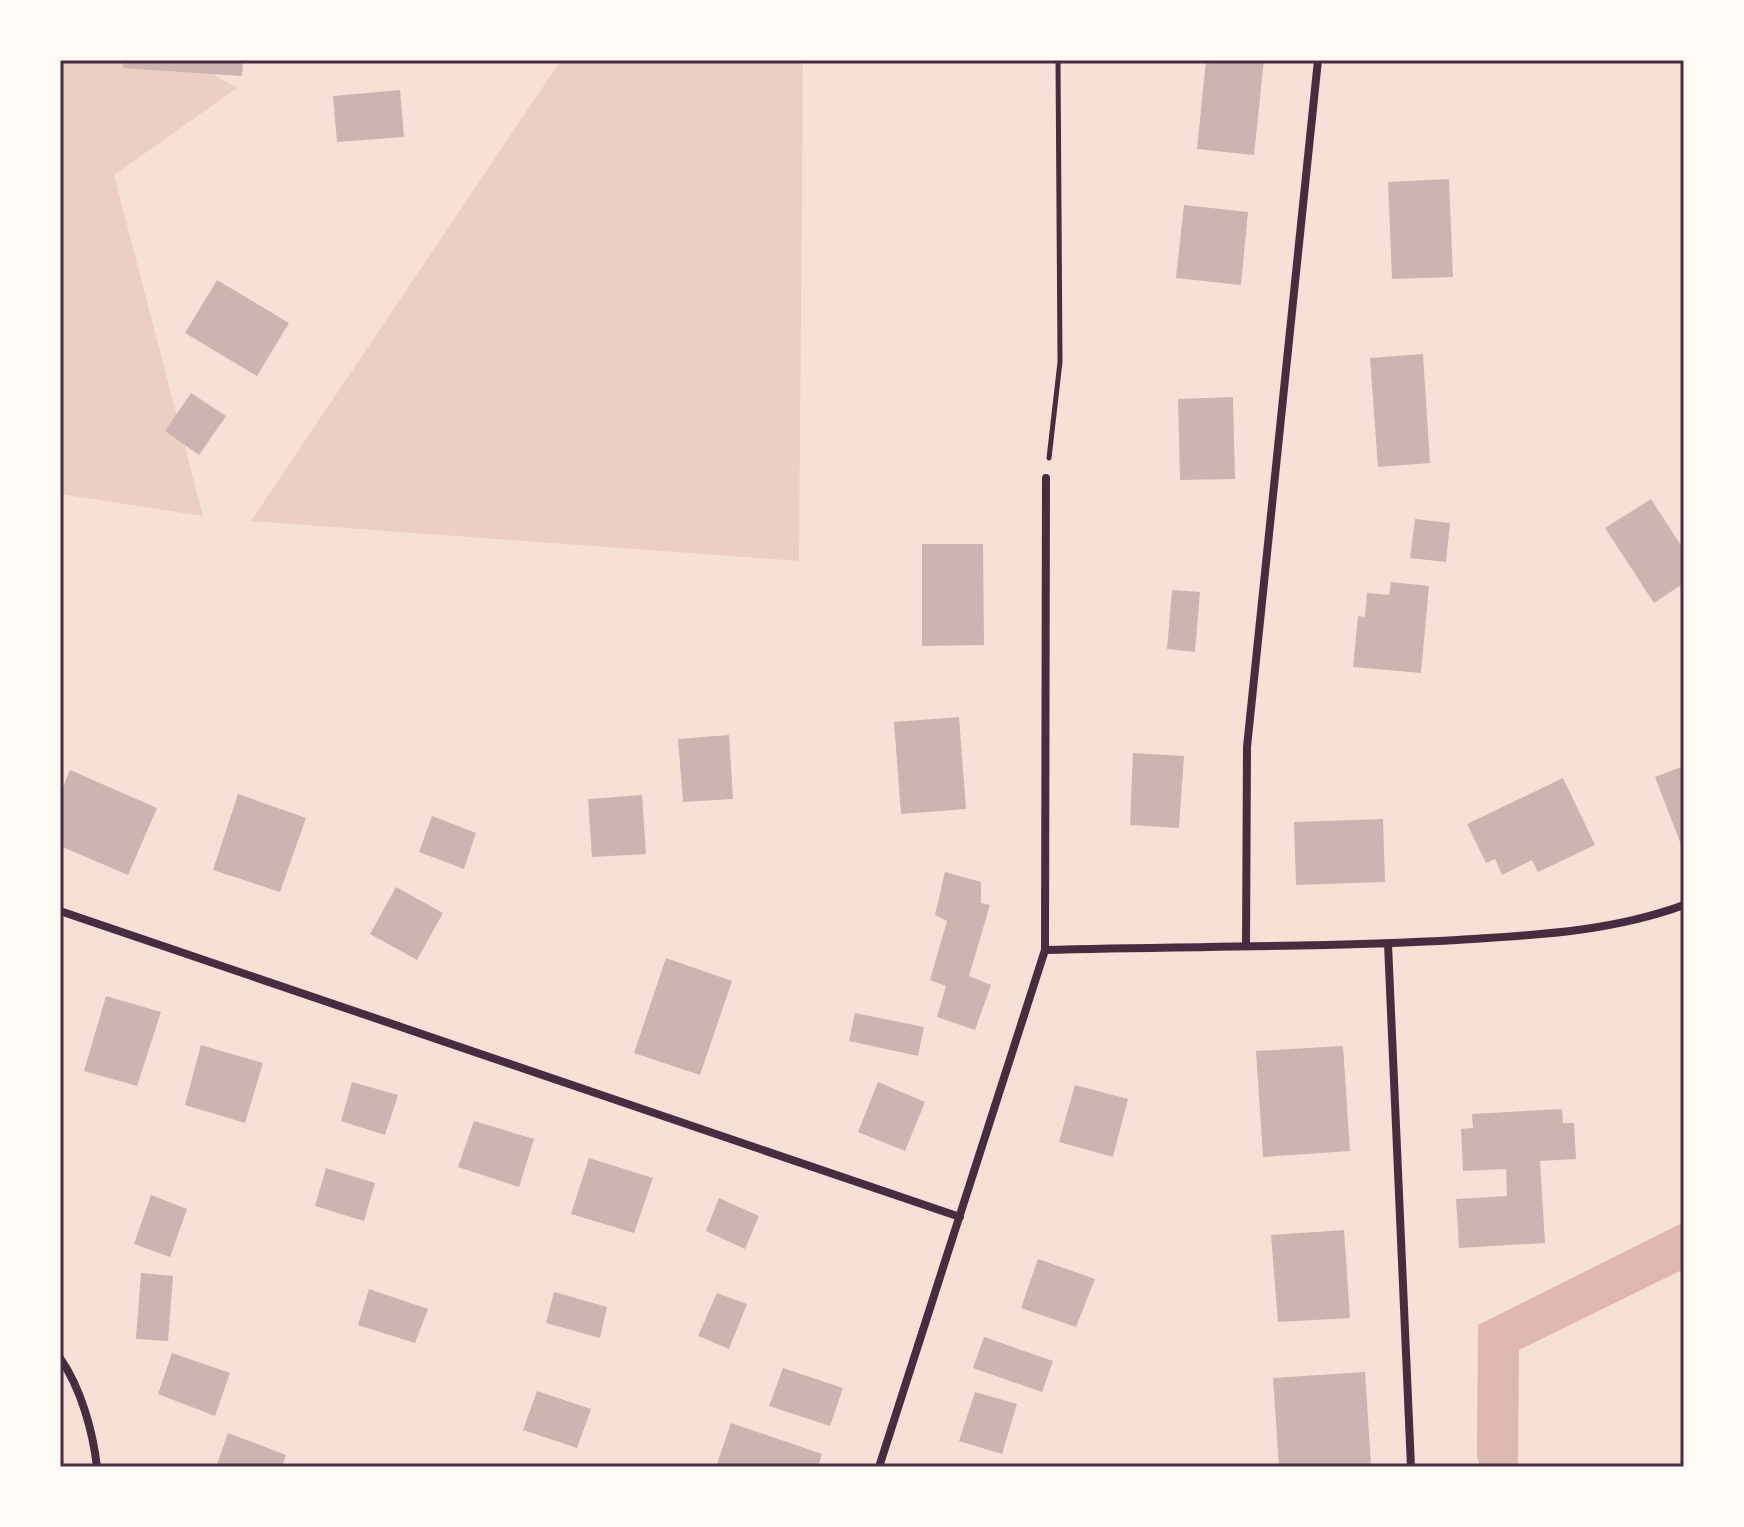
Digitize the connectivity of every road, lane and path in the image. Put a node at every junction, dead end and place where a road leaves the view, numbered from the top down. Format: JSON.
{"nodes":[{"id":1,"x":1058,"y":60,"type":"edge"},
{"id":2,"x":1318,"y":60,"type":"edge"},
{"id":3,"x":1046,"y":478,"type":"joint"},
{"id":4,"x":1684,"y":905,"type":"edge"},
{"id":5,"x":60,"y":911,"type":"edge"},
{"id":6,"x":1388,"y":944,"type":"junction"},
{"id":7,"x":1246,"y":945,"type":"junction"},
{"id":8,"x":1045,"y":950,"type":"junction"},
{"id":9,"x":960,"y":1217,"type":"junction"},
{"id":10,"x":60,"y":1358,"type":"edge"},
{"id":11,"x":97,"y":1467,"type":"edge"},
{"id":12,"x":879,"y":1467,"type":"edge"},
{"id":13,"x":1411,"y":1467,"type":"edge"}],
"edges":[{"from":1,"to":3,"type":"path"},
{"from":2,"to":7,"type":"street"},
{"from":3,"to":8,"type":"street"},
{"from":4,"to":6,"type":"street"},
{"from":5,"to":9,"type":"street"},
{"from":6,"to":7,"type":"street"},
{"from":6,"to":13,"type":"street"},
{"from":7,"to":8,"type":"street"},
{"from":8,"to":9,"type":"street"},
{"from":9,"to":12,"type":"street"},
{"from":10,"to":11,"type":"street"}]}
